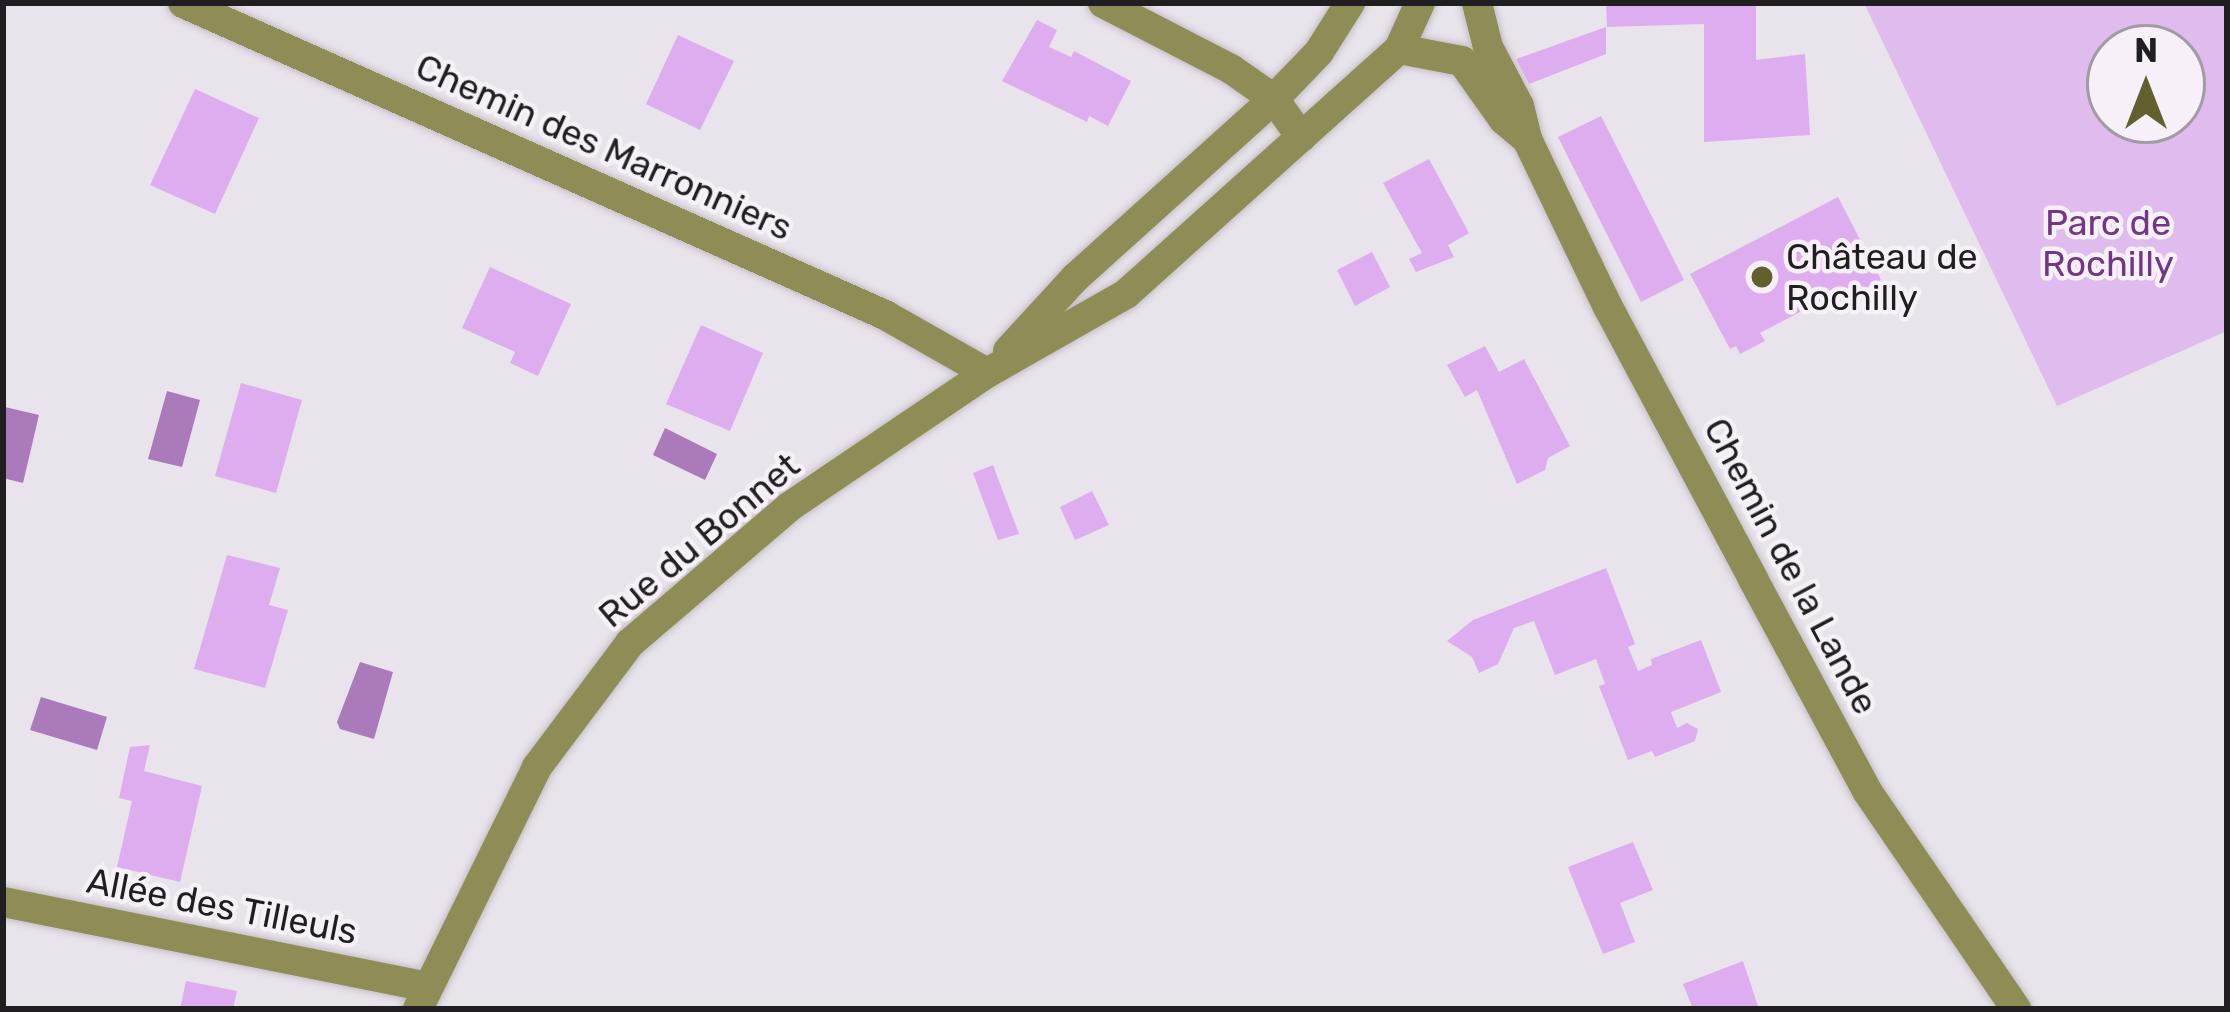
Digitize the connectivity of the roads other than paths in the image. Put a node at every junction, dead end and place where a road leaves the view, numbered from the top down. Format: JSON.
{"nodes":[{"id":1,"x":183,"y":3,"type":"edge"},
{"id":2,"x":1103,"y":3,"type":"edge"},
{"id":3,"x":1350,"y":3,"type":"edge"},
{"id":4,"x":1424,"y":3,"type":"edge"},
{"id":5,"x":1477,"y":3,"type":"edge"},
{"id":6,"x":1399,"y":49,"type":"junction"},
{"id":7,"x":1446,"y":54,"type":"junction"},
{"id":8,"x":1274,"y":99,"type":"junction"},
{"id":9,"x":1301,"y":137,"type":"junction"},
{"id":10,"x":1528,"y":141,"type":"junction"},
{"id":11,"x":987,"y":374,"type":"junction"},
{"id":12,"x":3,"y":902,"type":"edge"},
{"id":13,"x":422,"y":998,"type":"edge"},
{"id":14,"x":2016,"y":1009,"type":"edge"}],
"edges":[{"from":1,"to":11,"type":"street","name":"Chemin des Marronniers"},
{"from":2,"to":8,"type":"street"},
{"from":3,"to":8,"type":"street","name":"Rue du Bonnet"},
{"from":4,"to":6,"type":"street","name":"Rue du Bonnet"},
{"from":4,"to":7,"type":"street","name":"Chemin de la Lande"},
{"from":5,"to":10,"type":"street","name":"Chemin de la Lande"},
{"from":6,"to":7,"type":"street"},
{"from":6,"to":9,"type":"street","name":"Rue du Bonnet"},
{"from":7,"to":10,"type":"street","name":"Chemin de la Lande"},
{"from":8,"to":9,"type":"street"},
{"from":8,"to":11,"type":"street","name":"Rue du Bonnet"},
{"from":9,"to":11,"type":"street","name":"Rue du Bonnet"},
{"from":10,"to":14,"type":"street","name":"Chemin de la Lande"},
{"from":11,"to":13,"type":"street","name":"Rue du Bonnet"},
{"from":12,"to":13,"type":"street","name":"Allée des Tilleuls"}]}
